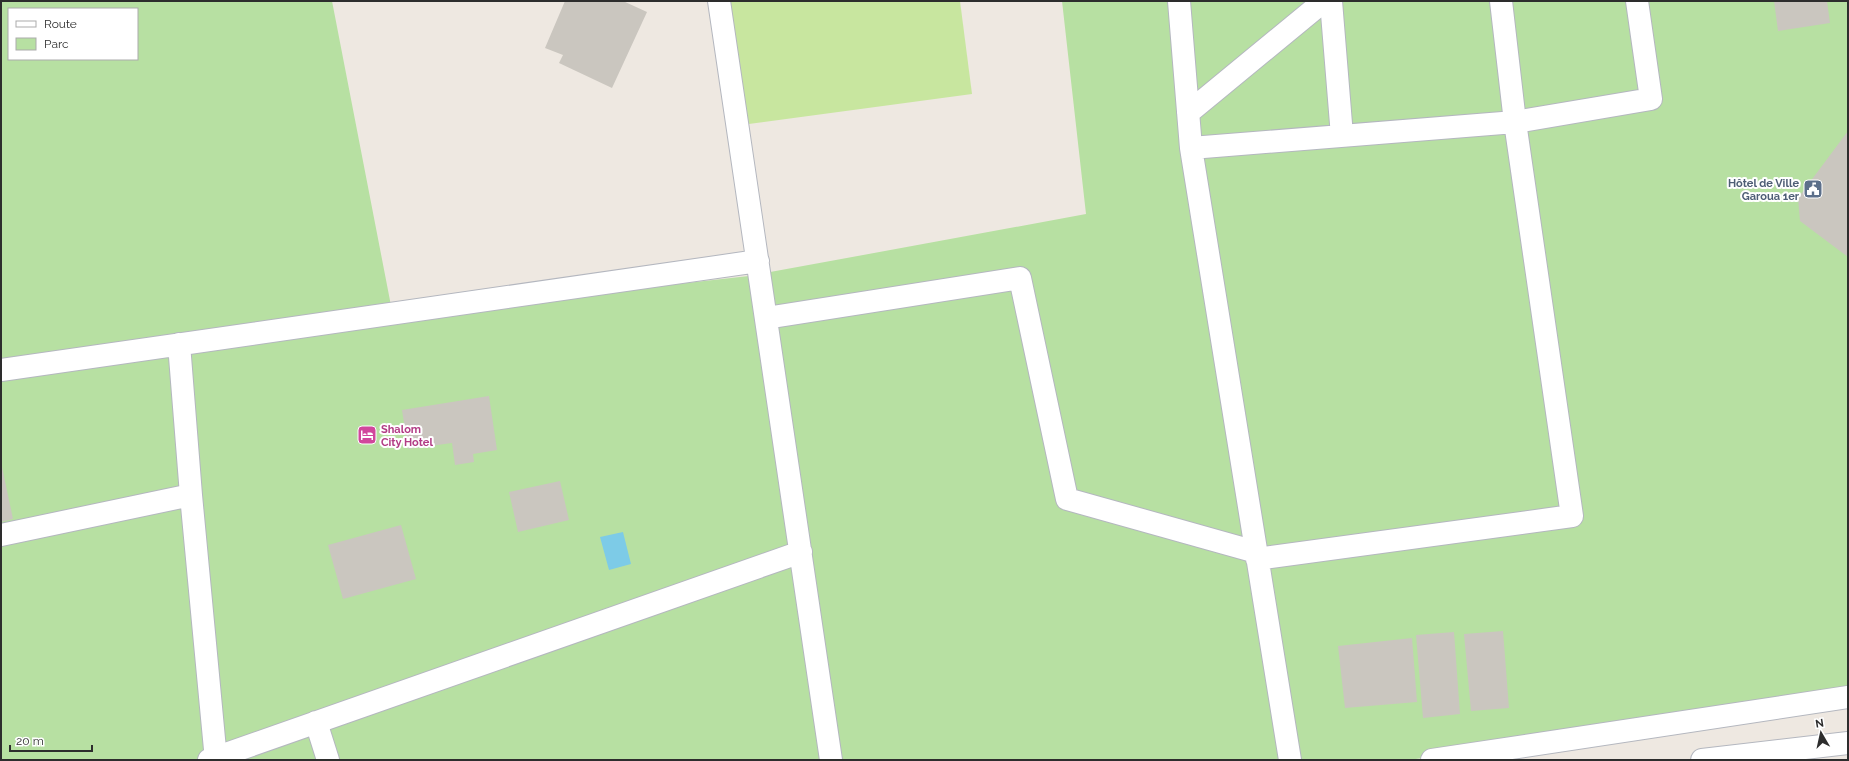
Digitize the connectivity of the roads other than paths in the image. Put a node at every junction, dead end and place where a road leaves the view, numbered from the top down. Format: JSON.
{"nodes":[{"id":1,"x":719,"y":1,"type":"edge"},
{"id":2,"x":1179,"y":1,"type":"edge"},
{"id":3,"x":1324,"y":1,"type":"edge"},
{"id":4,"x":1331,"y":1,"type":"edge"},
{"id":5,"x":1501,"y":1,"type":"edge"},
{"id":6,"x":1637,"y":1,"type":"edge"},
{"id":7,"x":1188,"y":113,"type":"junction"},
{"id":8,"x":1515,"y":122,"type":"junction"},
{"id":9,"x":1342,"y":136,"type":"junction"},
{"id":10,"x":1192,"y":148,"type":"junction"},
{"id":11,"x":758,"y":261,"type":"junction"},
{"id":12,"x":766,"y":318,"type":"junction"},
{"id":13,"x":179,"y":344,"type":"junction"},
{"id":14,"x":1,"y":370,"type":"edge"},
{"id":15,"x":191,"y":495,"type":"junction"},
{"id":16,"x":1,"y":535,"type":"edge"},
{"id":17,"x":801,"y":552,"type":"junction"},
{"id":18,"x":1257,"y":555,"type":"junction"},
{"id":19,"x":1848,"y":697,"type":"edge"},
{"id":20,"x":316,"y":722,"type":"junction"},
{"id":21,"x":1848,"y":743,"type":"edge"},
{"id":22,"x":214,"y":759,"type":"edge"},
{"id":23,"x":328,"y":760,"type":"edge"},
{"id":24,"x":831,"y":760,"type":"edge"},
{"id":25,"x":1290,"y":760,"type":"edge"},
{"id":26,"x":1432,"y":760,"type":"edge"},
{"id":27,"x":1702,"y":760,"type":"edge"}],
"edges":[{"from":1,"to":11,"type":"street"},
{"from":2,"to":7,"type":"street"},
{"from":3,"to":7,"type":"street"},
{"from":4,"to":9,"type":"street"},
{"from":5,"to":8,"type":"street"},
{"from":6,"to":8,"type":"street"},
{"from":7,"to":10,"type":"street"},
{"from":8,"to":9,"type":"street"},
{"from":8,"to":18,"type":"street"},
{"from":9,"to":10,"type":"street"},
{"from":10,"to":18,"type":"street"},
{"from":11,"to":12,"type":"street"},
{"from":11,"to":13,"type":"street"},
{"from":12,"to":17,"type":"street"},
{"from":12,"to":18,"type":"street"},
{"from":13,"to":14,"type":"street"},
{"from":13,"to":15,"type":"street"},
{"from":15,"to":16,"type":"street"},
{"from":15,"to":22,"type":"street"},
{"from":17,"to":20,"type":"street"},
{"from":17,"to":24,"type":"street"},
{"from":18,"to":25,"type":"street"},
{"from":19,"to":26,"type":"street"},
{"from":20,"to":22,"type":"street"},
{"from":20,"to":23,"type":"street"},
{"from":21,"to":27,"type":"street"}]}
